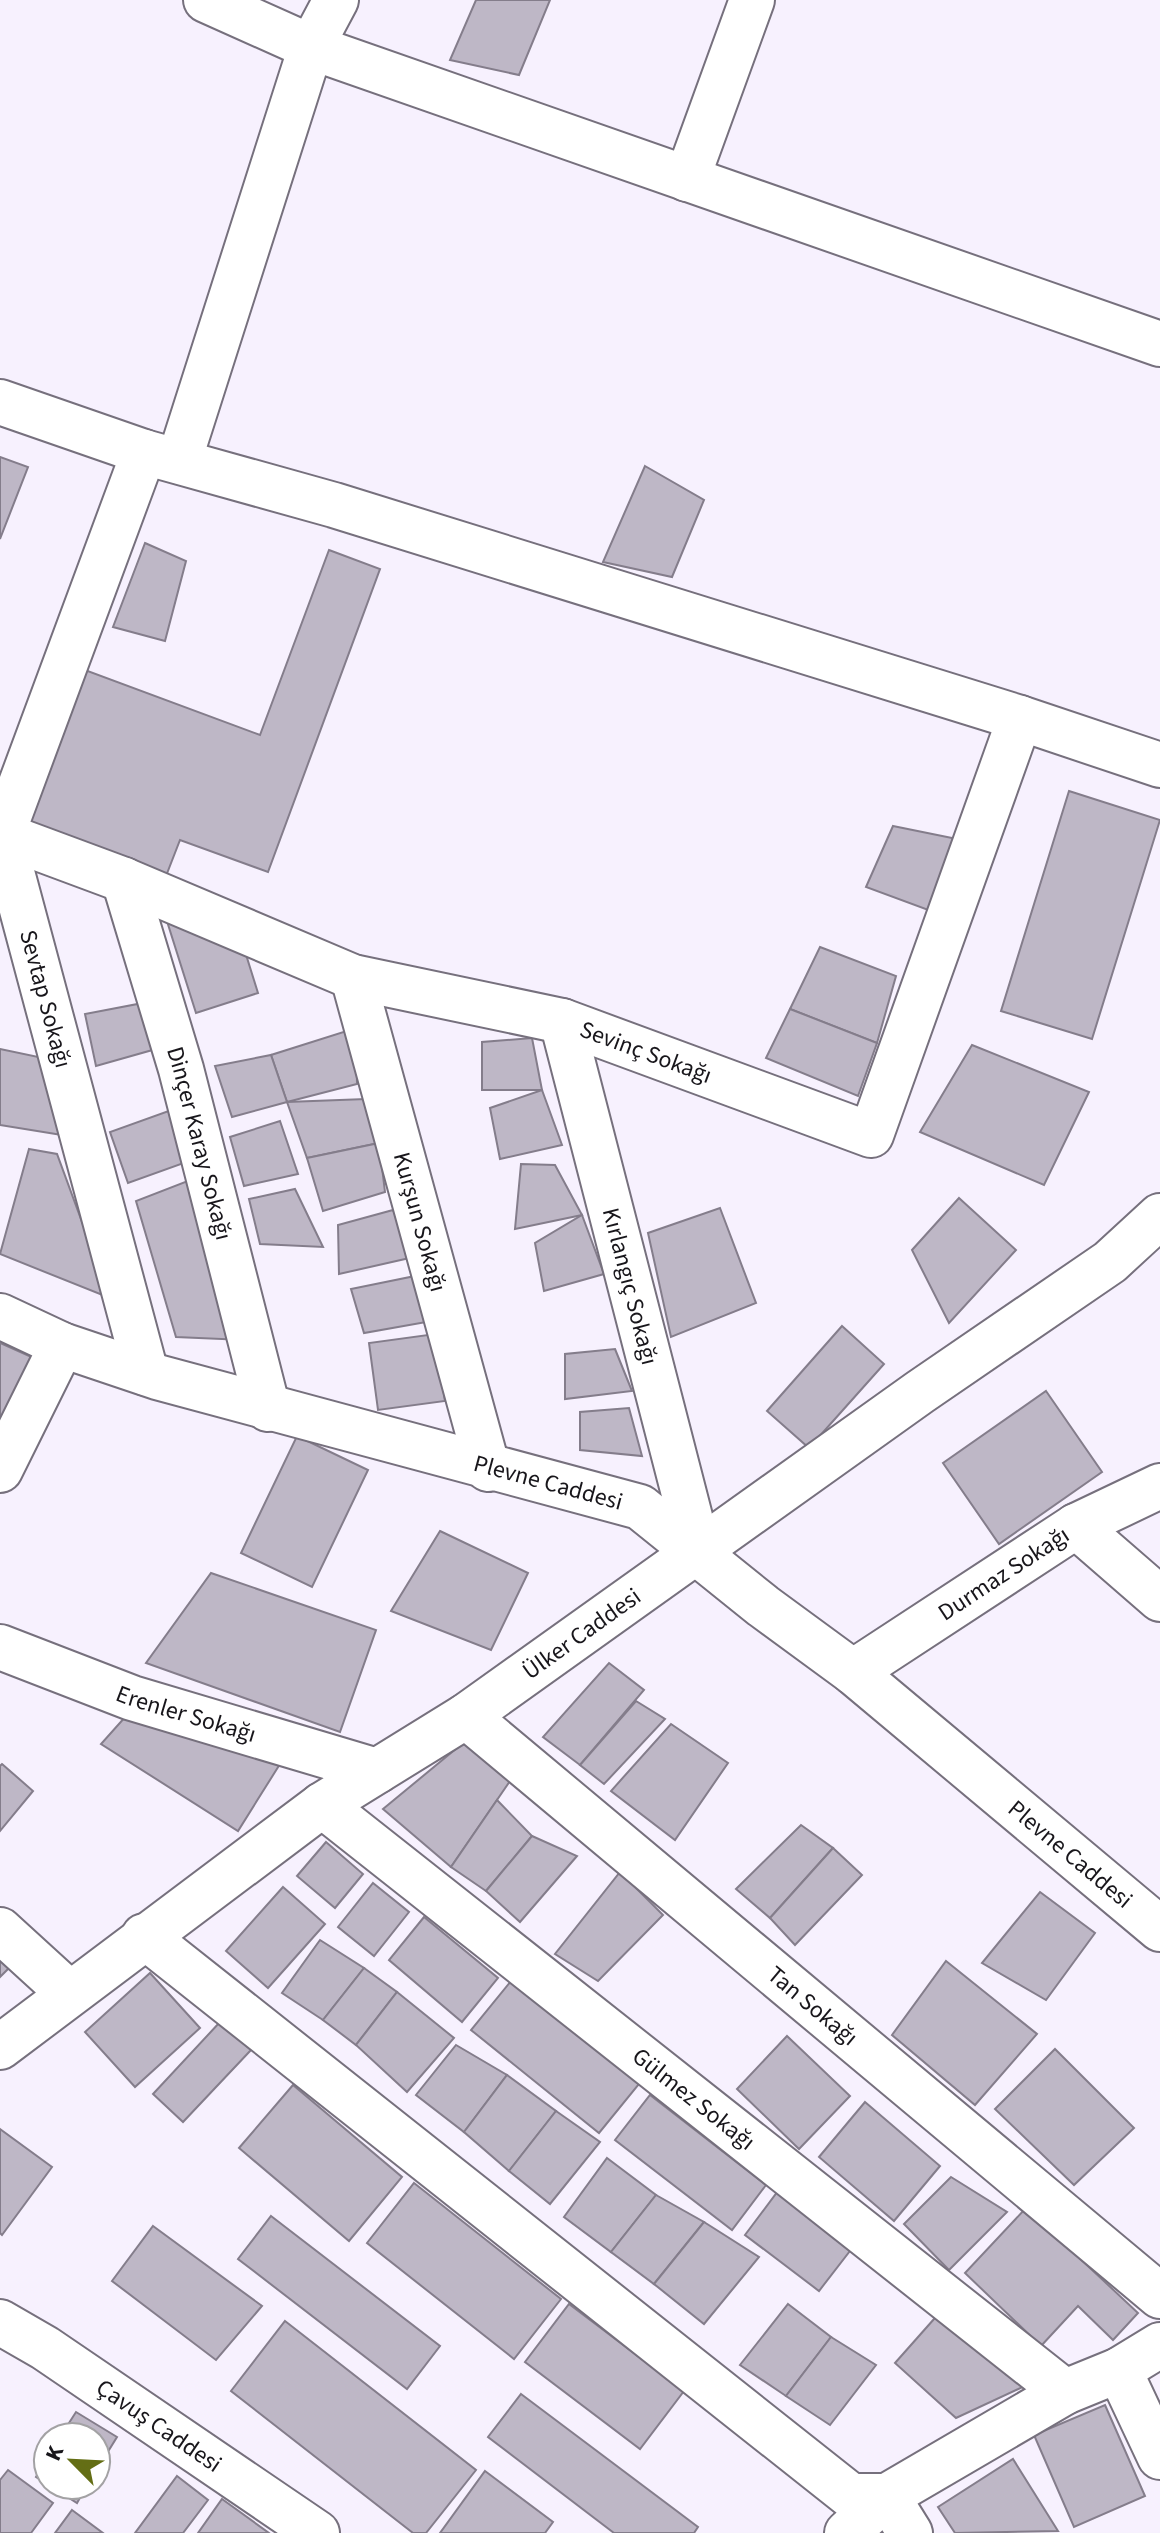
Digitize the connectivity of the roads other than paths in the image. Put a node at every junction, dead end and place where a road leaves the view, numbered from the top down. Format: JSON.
{"nodes":[{"id":1,"x":206,"y":0,"type":"edge"},
{"id":2,"x":336,"y":0,"type":"edge"},
{"id":3,"x":752,"y":0,"type":"edge"},
{"id":4,"x":311,"y":47,"type":"junction"},
{"id":5,"x":687,"y":179,"type":"junction"},
{"id":6,"x":1160,"y":344,"type":"edge"},
{"id":7,"x":0,"y":402,"type":"edge"},
{"id":8,"x":162,"y":457,"type":"junction"},
{"id":9,"x":1020,"y":718,"type":"junction"},
{"id":10,"x":1160,"y":765,"type":"edge"},
{"id":11,"x":1,"y":834,"type":"edge"},
{"id":12,"x":124,"y":880,"type":"junction"},
{"id":13,"x":353,"y":977,"type":"junction"},
{"id":14,"x":562,"y":1021,"type":"junction"},
{"id":15,"x":1160,"y":1216,"type":"edge"},
{"id":16,"x":0,"y":1316,"type":"edge"},
{"id":17,"x":62,"y":1345,"type":"junction"},
{"id":18,"x":146,"y":1373,"type":"junction"},
{"id":19,"x":268,"y":1409,"type":"junction"},
{"id":20,"x":488,"y":1469,"type":"junction"},
{"id":21,"x":0,"y":1470,"type":"edge"},
{"id":22,"x":1160,"y":1486,"type":"edge"},
{"id":23,"x":1076,"y":1526,"type":"junction"},
{"id":24,"x":699,"y":1552,"type":"junction"},
{"id":25,"x":1160,"y":1599,"type":"edge"},
{"id":26,"x":0,"y":1647,"type":"edge"},
{"id":27,"x":853,"y":1672,"type":"junction"},
{"id":28,"x":466,"y":1716,"type":"junction"},
{"id":29,"x":377,"y":1771,"type":"junction"},
{"id":30,"x":322,"y":1805,"type":"junction"},
{"id":31,"x":1160,"y":1929,"type":"edge"},
{"id":32,"x":0,"y":1930,"type":"edge"},
{"id":33,"x":144,"y":1936,"type":"junction"},
{"id":34,"x":69,"y":1993,"type":"junction"},
{"id":35,"x":0,"y":2047,"type":"edge"},
{"id":36,"x":1160,"y":2296,"type":"edge"},
{"id":37,"x":0,"y":2322,"type":"edge"},
{"id":38,"x":1160,"y":2345,"type":"edge"},
{"id":39,"x":1119,"y":2370,"type":"junction"},
{"id":40,"x":1065,"y":2392,"type":"junction"},
{"id":41,"x":1160,"y":2457,"type":"edge"},
{"id":42,"x":887,"y":2496,"type":"junction"},
{"id":43,"x":317,"y":2533,"type":"edge"},
{"id":44,"x":847,"y":2533,"type":"edge"},
{"id":45,"x":910,"y":2533,"type":"edge"}],
"edges":[{"from":1,"to":4,"type":"street"},
{"from":2,"to":4,"type":"street"},
{"from":3,"to":5,"type":"street"},
{"from":4,"to":5,"type":"street"},
{"from":4,"to":8,"type":"street"},
{"from":5,"to":6,"type":"street"},
{"from":7,"to":8,"type":"street"},
{"from":8,"to":9,"type":"street"},
{"from":8,"to":11,"type":"street"},
{"from":9,"to":10,"type":"street"},
{"from":9,"to":14,"type":"street","name":"Sevinç Sokağı"},
{"from":11,"to":12,"type":"street","name":"Sevinç Sokağı"},
{"from":11,"to":18,"type":"street","name":"Sevtap Sokağı"},
{"from":12,"to":13,"type":"street","name":"Sevinç Sokağı"},
{"from":12,"to":19,"type":"street","name":"Dinçer Karay Sokağı"},
{"from":13,"to":14,"type":"street","name":"Sevinç Sokağı"},
{"from":13,"to":20,"type":"street","name":"Kurşun Sokağı"},
{"from":14,"to":24,"type":"street","name":"Kırlangıç Sokağı"},
{"from":15,"to":24,"type":"street","name":"Ülker Caddesi"},
{"from":16,"to":17,"type":"street","name":"Plevne Caddesi"},
{"from":17,"to":18,"type":"street","name":"Plevne Caddesi"},
{"from":17,"to":21,"type":"street"},
{"from":18,"to":19,"type":"street","name":"Plevne Caddesi"},
{"from":19,"to":20,"type":"street","name":"Plevne Caddesi"},
{"from":20,"to":24,"type":"street","name":"Plevne Caddesi"},
{"from":22,"to":23,"type":"street","name":"Durmaz Sokağı"},
{"from":23,"to":25,"type":"street"},
{"from":23,"to":27,"type":"street","name":"Durmaz Sokağı"},
{"from":24,"to":27,"type":"street","name":"Plevne Caddesi"},
{"from":24,"to":28,"type":"street","name":"Ülker Caddesi"},
{"from":26,"to":29,"type":"street","name":"Erenler Sokağı"},
{"from":27,"to":31,"type":"street","name":"Plevne Caddesi"},
{"from":28,"to":29,"type":"street","name":"Ülker Caddesi"},
{"from":28,"to":36,"type":"street","name":"Tan Sokağı"},
{"from":29,"to":30,"type":"street","name":"Ülker Caddesi"},
{"from":30,"to":33,"type":"street","name":"Ülker Caddesi"},
{"from":30,"to":40,"type":"street","name":"Gülmez Sokağı"},
{"from":32,"to":34,"type":"street"},
{"from":33,"to":34,"type":"street","name":"Ülker Caddesi"},
{"from":33,"to":42,"type":"street"},
{"from":34,"to":35,"type":"street","name":"Ülker Caddesi"},
{"from":37,"to":43,"type":"street","name":"Çavuş Caddesi"},
{"from":38,"to":39,"type":"street"},
{"from":39,"to":40,"type":"street"},
{"from":39,"to":41,"type":"street"},
{"from":40,"to":42,"type":"street"},
{"from":42,"to":44,"type":"street"},
{"from":42,"to":45,"type":"street"}]}
